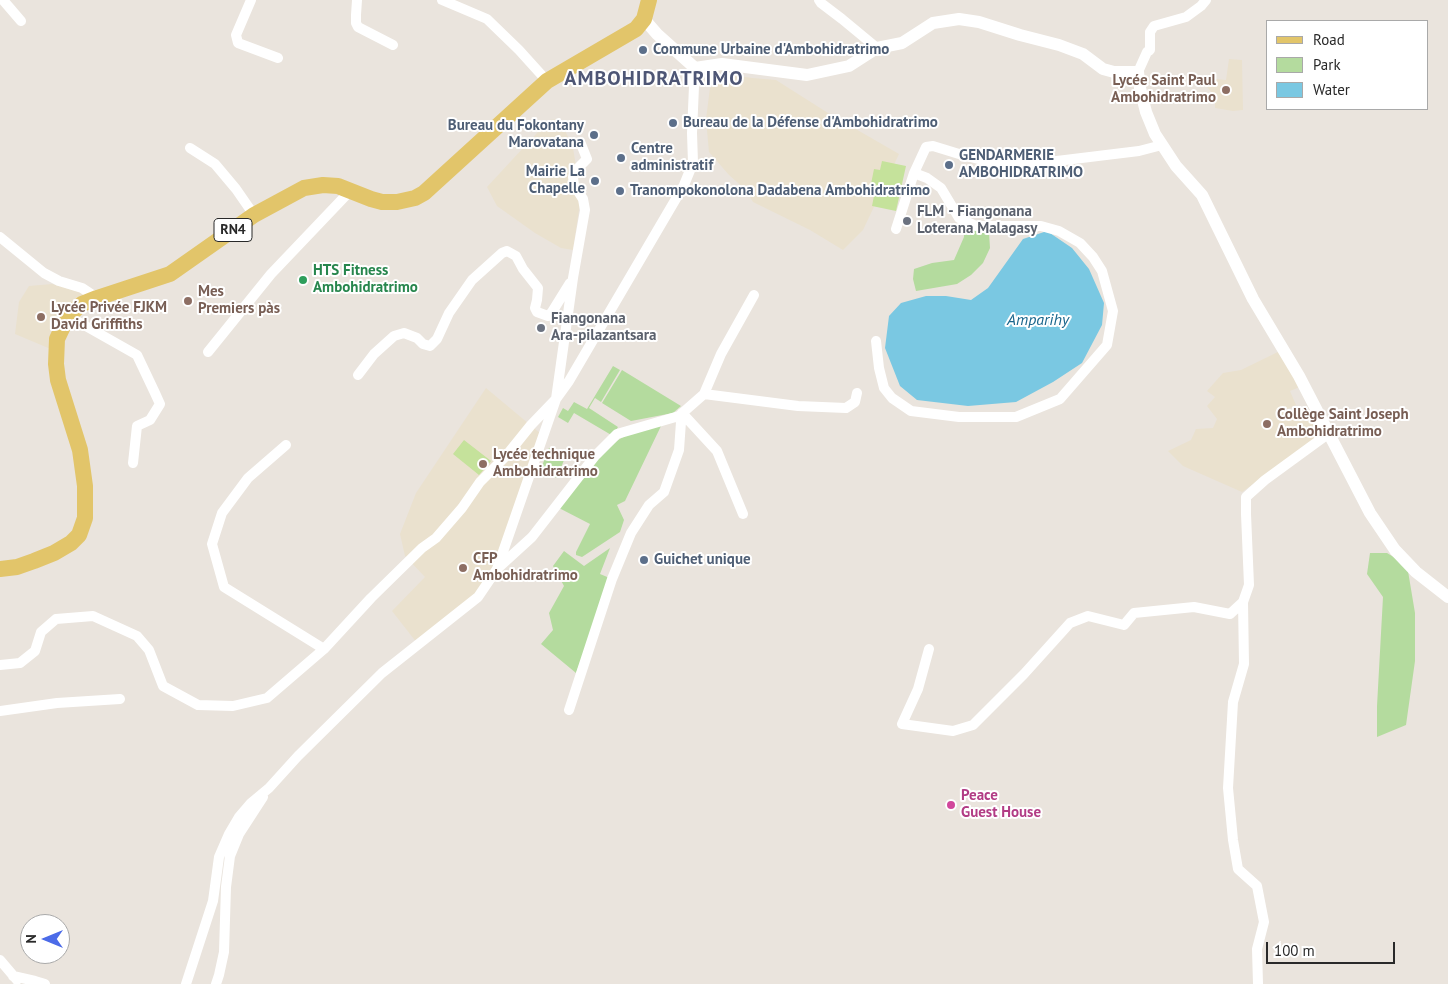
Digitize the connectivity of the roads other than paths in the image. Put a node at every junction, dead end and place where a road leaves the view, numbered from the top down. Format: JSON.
{"nodes":[{"id":1,"x":3,"y":0,"type":"edge"},
{"id":2,"x":251,"y":0,"type":"edge"},
{"id":3,"x":357,"y":0,"type":"edge"},
{"id":4,"x":442,"y":0,"type":"edge"},
{"id":5,"x":819,"y":0,"type":"edge"},
{"id":6,"x":1206,"y":0,"type":"edge"},
{"id":7,"x":644,"y":14,"type":"edge"},
{"id":8,"x":21,"y":21,"type":"dead end"},
{"id":9,"x":394,"y":45,"type":"dead end"},
{"id":10,"x":877,"y":48,"type":"junction"},
{"id":11,"x":278,"y":58,"type":"dead end"},
{"id":12,"x":696,"y":68,"type":"junction"},
{"id":13,"x":1138,"y":72,"type":"junction"},
{"id":14,"x":547,"y":81,"type":"junction"},
{"id":15,"x":582,"y":144,"type":"dead end"},
{"id":16,"x":1162,"y":145,"type":"junction"},
{"id":17,"x":190,"y":148,"type":"dead end"},
{"id":18,"x":914,"y":173,"type":"junction"},
{"id":19,"x":351,"y":190,"type":"junction"},
{"id":20,"x":254,"y":215,"type":"junction"},
{"id":21,"x":896,"y":230,"type":"dead end"},
{"id":22,"x":0,"y":237,"type":"edge"},
{"id":23,"x":573,"y":278,"type":"junction"},
{"id":24,"x":754,"y":295,"type":"dead end"},
{"id":25,"x":97,"y":298,"type":"junction"},
{"id":26,"x":68,"y":316,"type":"junction"},
{"id":27,"x":876,"y":341,"type":"dead end"},
{"id":28,"x":208,"y":352,"type":"dead end"},
{"id":29,"x":358,"y":375,"type":"dead end"},
{"id":30,"x":858,"y":393,"type":"dead end"},
{"id":31,"x":704,"y":394,"type":"junction"},
{"id":32,"x":556,"y":399,"type":"junction"},
{"id":33,"x":681,"y":414,"type":"junction"},
{"id":34,"x":1328,"y":434,"type":"junction"},
{"id":35,"x":286,"y":445,"type":"dead end"},
{"id":36,"x":133,"y":463,"type":"dead end"},
{"id":37,"x":742,"y":514,"type":"dead end"},
{"id":38,"x":0,"y":568,"type":"edge"},
{"id":39,"x":497,"y":569,"type":"junction"},
{"id":40,"x":1446,"y":594,"type":"edge"},
{"id":41,"x":1244,"y":602,"type":"junction"},
{"id":42,"x":324,"y":649,"type":"junction"},
{"id":43,"x":928,"y":650,"type":"dead end"},
{"id":44,"x":0,"y":666,"type":"edge"},
{"id":45,"x":120,"y":700,"type":"dead end"},
{"id":46,"x":0,"y":710,"type":"edge"},
{"id":47,"x":569,"y":710,"type":"dead end"},
{"id":48,"x":268,"y":788,"type":"junction"},
{"id":49,"x":0,"y":960,"type":"edge"},
{"id":50,"x":13,"y":976,"type":"junction"},
{"id":51,"x":21,"y":984,"type":"edge"},
{"id":52,"x":45,"y":984,"type":"edge"},
{"id":53,"x":186,"y":984,"type":"edge"},
{"id":54,"x":216,"y":984,"type":"edge"},
{"id":55,"x":1258,"y":984,"type":"edge"}],
"edges":[{"from":1,"to":8,"type":"street"},
{"from":2,"to":11,"type":"street"},
{"from":3,"to":9,"type":"street"},
{"from":4,"to":14,"type":"street"},
{"from":5,"to":10,"type":"street"},
{"from":6,"to":13,"type":"street"},
{"from":7,"to":12,"type":"street"},
{"from":7,"to":14,"type":"main road","number":"RN4"},
{"from":10,"to":12,"type":"street"},
{"from":10,"to":13,"type":"street"},
{"from":12,"to":32,"type":"street"},
{"from":13,"to":16,"type":"street"},
{"from":14,"to":19,"type":"main road","number":"RN4"},
{"from":15,"to":23,"type":"street"},
{"from":16,"to":18,"type":"street"},
{"from":16,"to":34,"type":"street"},
{"from":17,"to":20,"type":"street"},
{"from":18,"to":21,"type":"street"},
{"from":18,"to":27,"type":"street"},
{"from":19,"to":20,"type":"main road","number":"RN4"},
{"from":19,"to":28,"type":"street"},
{"from":20,"to":25,"type":"main road","number":"RN4"},
{"from":22,"to":25,"type":"street"},
{"from":23,"to":29,"type":"street"},
{"from":23,"to":32,"type":"street"},
{"from":24,"to":31,"type":"street"},
{"from":25,"to":26,"type":"main road","number":"RN4"},
{"from":26,"to":36,"type":"street"},
{"from":26,"to":38,"type":"main road","number":"RN4"},
{"from":30,"to":31,"type":"street"},
{"from":31,"to":33,"type":"street"},
{"from":32,"to":39,"type":"street"},
{"from":32,"to":42,"type":"street"},
{"from":33,"to":37,"type":"street"},
{"from":33,"to":39,"type":"street"},
{"from":33,"to":47,"type":"street"},
{"from":34,"to":40,"type":"street"},
{"from":34,"to":41,"type":"street"},
{"from":35,"to":42,"type":"street"},
{"from":39,"to":48,"type":"street"},
{"from":41,"to":43,"type":"street"},
{"from":41,"to":55,"type":"street"},
{"from":42,"to":44,"type":"street"},
{"from":45,"to":46,"type":"street"},
{"from":48,"to":53,"type":"street"},
{"from":48,"to":54,"type":"street"},
{"from":49,"to":50,"type":"street"},
{"from":50,"to":51,"type":"street"},
{"from":50,"to":52,"type":"street"}]}
